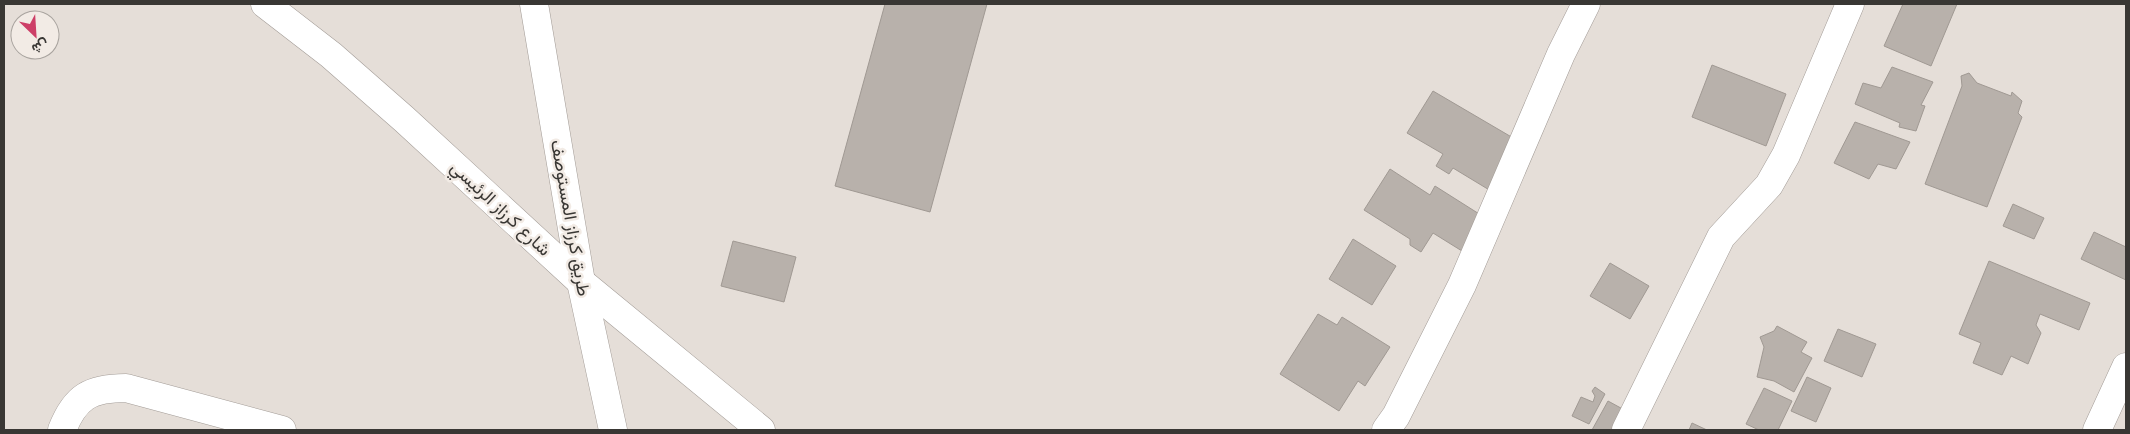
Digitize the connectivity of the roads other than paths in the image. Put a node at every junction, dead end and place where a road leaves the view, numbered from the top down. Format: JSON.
{"nodes":[{"id":1,"x":264,"y":4,"type":"edge"},
{"id":2,"x":534,"y":4,"type":"edge"},
{"id":3,"x":1586,"y":4,"type":"edge"},
{"id":4,"x":1850,"y":4,"type":"edge"},
{"id":5,"x":581,"y":282,"type":"junction"},
{"id":6,"x":2126,"y":367,"type":"edge"},
{"id":7,"x":62,"y":430,"type":"edge"},
{"id":8,"x":282,"y":430,"type":"edge"},
{"id":9,"x":613,"y":430,"type":"edge"},
{"id":10,"x":761,"y":430,"type":"edge"},
{"id":11,"x":1386,"y":430,"type":"edge"},
{"id":12,"x":1626,"y":430,"type":"edge"},
{"id":13,"x":2097,"y":430,"type":"edge"}],
"edges":[{"from":1,"to":5,"type":"street","name":"شارع كرزاز الرئيسي"},
{"from":2,"to":5,"type":"street","name":"طريق كرزاز المستوصف"},
{"from":3,"to":11,"type":"street"},
{"from":4,"to":12,"type":"street"},
{"from":5,"to":9,"type":"street","name":"طريق كرزاز المستوصف"},
{"from":5,"to":10,"type":"street","name":"شارع كرزاز الرئيسي"},
{"from":6,"to":13,"type":"street"},
{"from":7,"to":8,"type":"street"}]}
